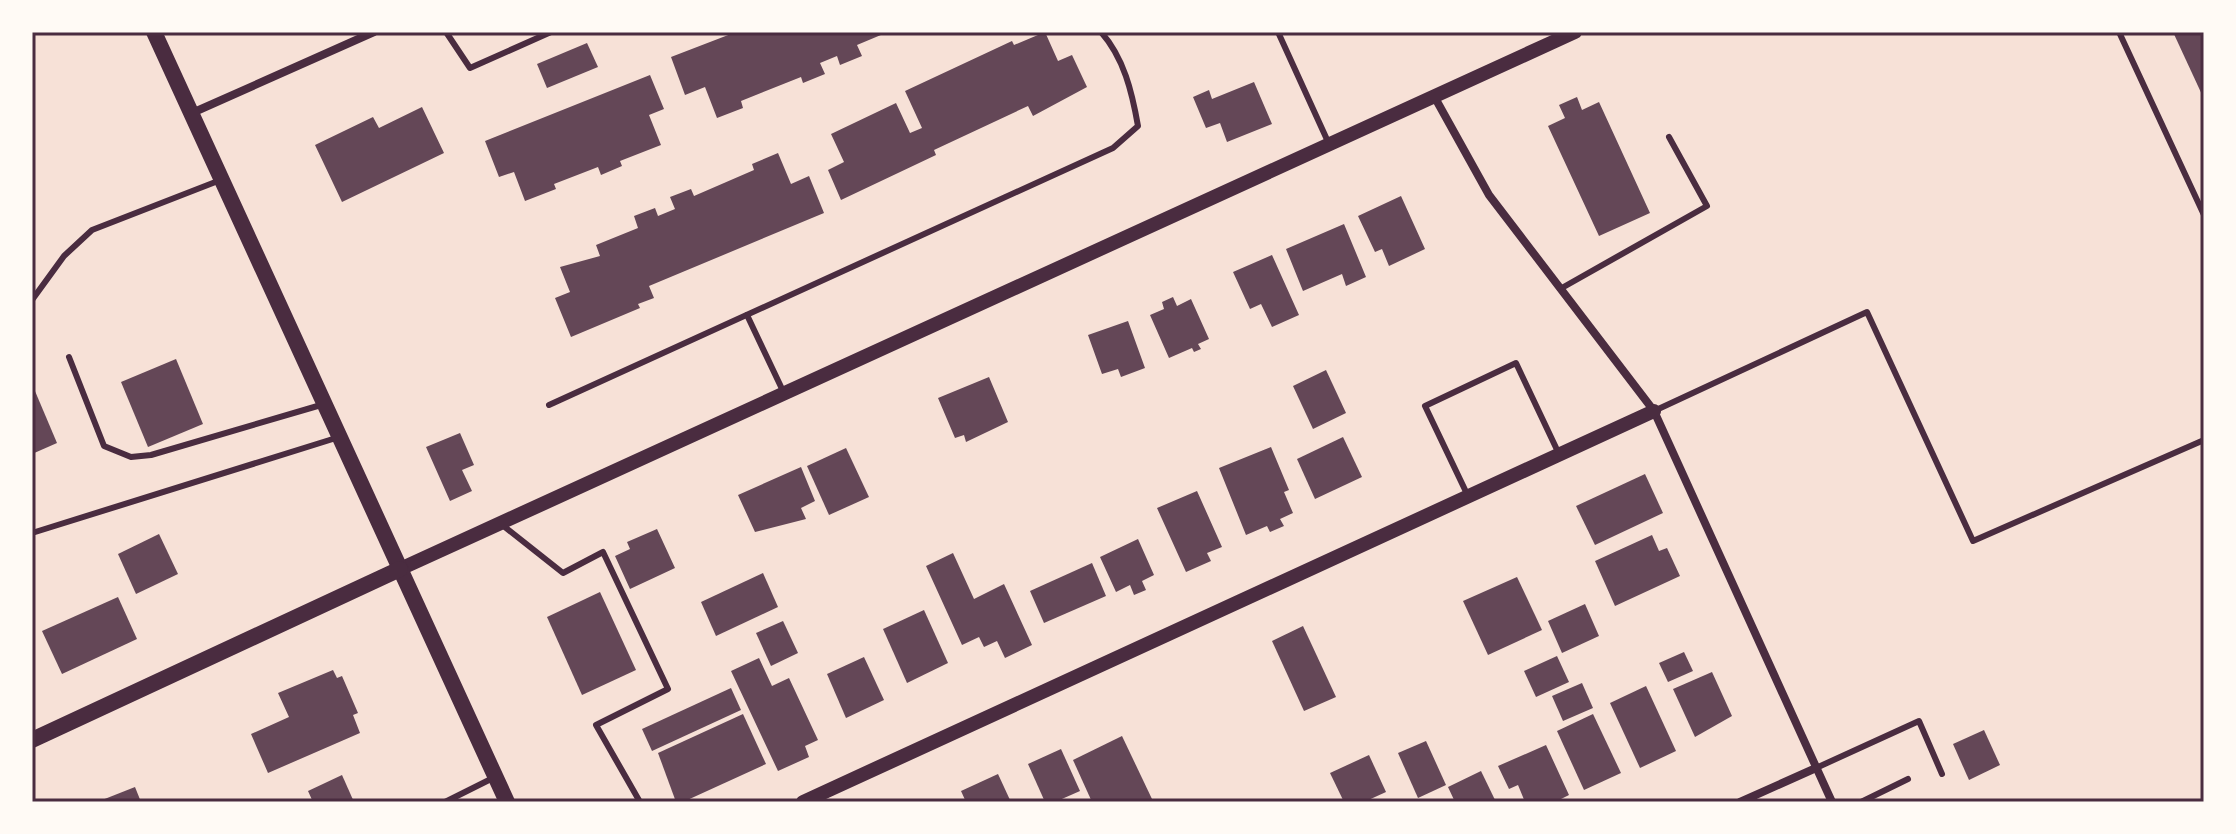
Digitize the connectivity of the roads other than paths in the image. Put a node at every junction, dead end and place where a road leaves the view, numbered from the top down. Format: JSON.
{"nodes":[{"id":1,"x":154,"y":32,"type":"edge"},
{"id":2,"x":374,"y":32,"type":"edge"},
{"id":3,"x":446,"y":32,"type":"edge"},
{"id":4,"x":551,"y":32,"type":"edge"},
{"id":5,"x":1101,"y":32,"type":"edge"},
{"id":6,"x":1278,"y":32,"type":"edge"},
{"id":7,"x":1575,"y":32,"type":"edge"},
{"id":8,"x":2119,"y":32,"type":"edge"},
{"id":9,"x":1434,"y":96,"type":"junction"},
{"id":10,"x":191,"y":113,"type":"junction"},
{"id":11,"x":1669,"y":137,"type":"dead end"},
{"id":12,"x":1329,"y":144,"type":"junction"},
{"id":13,"x":222,"y":180,"type":"junction"},
{"id":14,"x":2204,"y":215,"type":"edge"},
{"id":15,"x":1560,"y":289,"type":"junction"},
{"id":16,"x":32,"y":300,"type":"edge"},
{"id":17,"x":747,"y":315,"type":"junction"},
{"id":18,"x":69,"y":357,"type":"dead end"},
{"id":19,"x":784,"y":394,"type":"junction"},
{"id":20,"x":325,"y":404,"type":"junction"},
{"id":21,"x":549,"y":405,"type":"dead end"},
{"id":22,"x":1654,"y":411,"type":"junction"},
{"id":23,"x":340,"y":437,"type":"junction"},
{"id":24,"x":2204,"y":440,"type":"edge"},
{"id":25,"x":1559,"y":454,"type":"junction"},
{"id":26,"x":1468,"y":496,"type":"junction"},
{"id":27,"x":501,"y":523,"type":"junction"},
{"id":28,"x":32,"y":533,"type":"edge"},
{"id":29,"x":400,"y":569,"type":"junction"},
{"id":30,"x":32,"y":740,"type":"edge"},
{"id":31,"x":1816,"y":768,"type":"junction"},
{"id":32,"x":1942,"y":774,"type":"dead end"},
{"id":33,"x":495,"y":777,"type":"junction"},
{"id":34,"x":1908,"y":779,"type":"dead end"},
{"id":35,"x":445,"y":802,"type":"edge"},
{"id":36,"x":507,"y":802,"type":"edge"},
{"id":37,"x":640,"y":802,"type":"edge"},
{"id":38,"x":803,"y":802,"type":"edge"},
{"id":39,"x":1740,"y":802,"type":"edge"},
{"id":40,"x":1832,"y":802,"type":"edge"},
{"id":41,"x":1861,"y":802,"type":"edge"}],
"edges":[{"from":1,"to":10,"type":"main road"},
{"from":2,"to":10,"type":"street"},
{"from":3,"to":4,"type":"lane"},
{"from":5,"to":17,"type":"lane"},
{"from":6,"to":12,"type":"lane"},
{"from":7,"to":9,"type":"street"},
{"from":8,"to":14,"type":"lane"},
{"from":9,"to":12,"type":"street"},
{"from":9,"to":15,"type":"street"},
{"from":10,"to":13,"type":"main road"},
{"from":11,"to":15,"type":"lane"},
{"from":12,"to":19,"type":"street"},
{"from":13,"to":16,"type":"lane"},
{"from":13,"to":20,"type":"main road"},
{"from":15,"to":22,"type":"street"},
{"from":17,"to":19,"type":"lane"},
{"from":17,"to":21,"type":"lane"},
{"from":18,"to":20,"type":"lane"},
{"from":19,"to":27,"type":"street"},
{"from":20,"to":23,"type":"main road"},
{"from":22,"to":24,"type":"lane"},
{"from":22,"to":25,"type":"street"},
{"from":22,"to":31,"type":"street"},
{"from":23,"to":28,"type":"lane"},
{"from":23,"to":29,"type":"main road"},
{"from":25,"to":26,"type":"street"},
{"from":25,"to":26,"type":"lane"},
{"from":26,"to":38,"type":"street"},
{"from":27,"to":29,"type":"street"},
{"from":27,"to":37,"type":"lane"},
{"from":29,"to":30,"type":"main road"},
{"from":29,"to":33,"type":"main road"},
{"from":31,"to":32,"type":"lane"},
{"from":31,"to":39,"type":"street"},
{"from":31,"to":40,"type":"street"},
{"from":33,"to":35,"type":"lane"},
{"from":33,"to":36,"type":"main road"},
{"from":34,"to":41,"type":"lane"}]}
